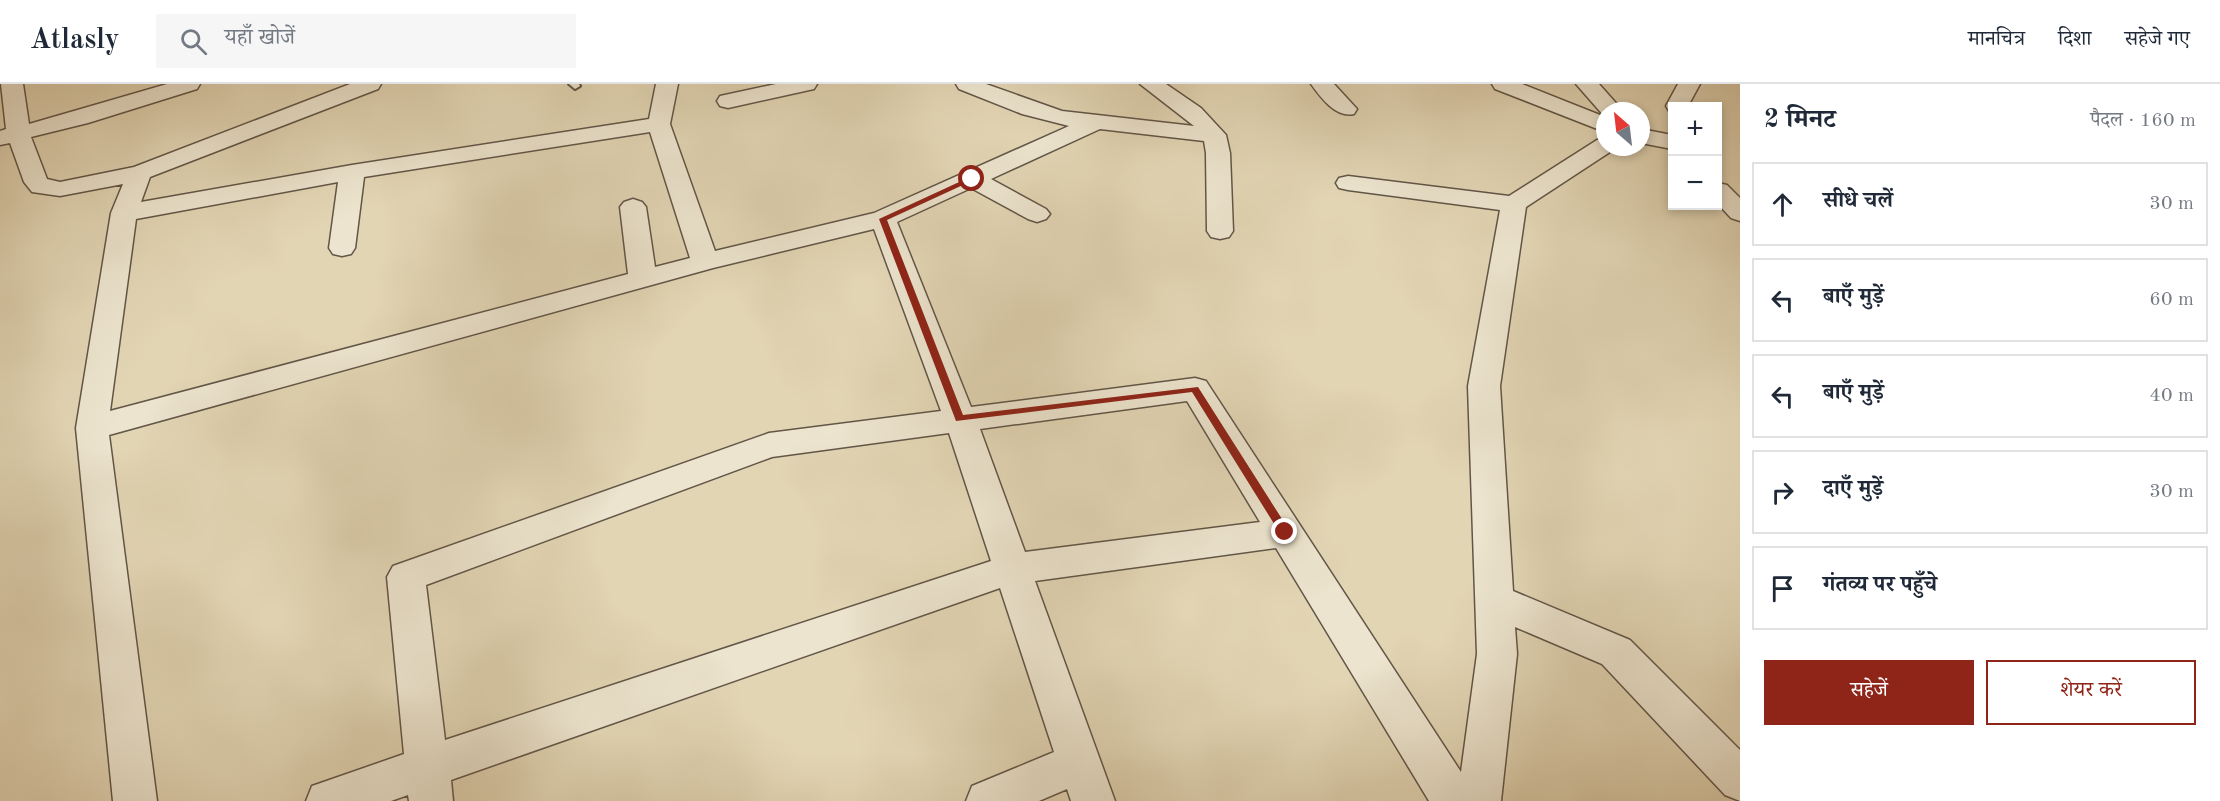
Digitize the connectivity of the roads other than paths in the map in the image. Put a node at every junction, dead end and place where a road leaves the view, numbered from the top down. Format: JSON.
{"nodes":[{"id":1,"x":189,"y":84,"type":"edge"},
{"id":2,"x":370,"y":84,"type":"edge"},
{"id":3,"x":667,"y":84,"type":"edge"},
{"id":4,"x":806,"y":84,"type":"edge"},
{"id":5,"x":967,"y":84,"type":"edge"},
{"id":6,"x":1151,"y":84,"type":"edge"},
{"id":7,"x":1322,"y":84,"type":"edge"},
{"id":8,"x":1503,"y":84,"type":"edge"},
{"id":9,"x":1587,"y":84,"type":"edge"},
{"id":10,"x":1689,"y":84,"type":"edge"},
{"id":11,"x":9,"y":93,"type":"edge"},
{"id":12,"x":728,"y":101,"type":"dead end"},
{"id":13,"x":1604,"y":102,"type":"edge"},
{"id":14,"x":1679,"y":102,"type":"edge"},
{"id":15,"x":1346,"y":109,"type":"dead end"},
{"id":16,"x":1596,"y":121,"type":"edge"},
{"id":17,"x":1097,"y":122,"type":"junction"},
{"id":18,"x":659,"y":124,"type":"junction"},
{"id":19,"x":1214,"y":135,"type":"junction"},
{"id":20,"x":9,"y":136,"type":"edge"},
{"id":21,"x":1650,"y":138,"type":"edge"},
{"id":22,"x":1668,"y":142,"type":"edge"},
{"id":23,"x":1596,"y":152,"type":"edge"},
{"id":24,"x":352,"y":172,"type":"junction"},
{"id":25,"x":140,"y":173,"type":"junction"},
{"id":26,"x":972,"y":179,"type":"junction"},
{"id":27,"x":1348,"y":183,"type":"dead end"},
{"id":28,"x":1722,"y":194,"type":"edge"},
{"id":29,"x":1514,"y":204,"type":"junction"},
{"id":30,"x":633,"y":207,"type":"dead end"},
{"id":31,"x":124,"y":213,"type":"junction"},
{"id":32,"x":1740,"y":213,"type":"edge"},
{"id":33,"x":1037,"y":214,"type":"dead end"},
{"id":34,"x":883,"y":219,"type":"junction"},
{"id":35,"x":1220,"y":231,"type":"dead end"},
{"id":36,"x":342,"y":248,"type":"dead end"},
{"id":37,"x":705,"y":262,"type":"junction"},
{"id":38,"x":643,"y":280,"type":"junction"},
{"id":39,"x":960,"y":419,"type":"junction"},
{"id":40,"x":92,"y":428,"type":"junction"},
{"id":41,"x":1285,"y":532,"type":"junction"},
{"id":42,"x":1012,"y":569,"type":"junction"},
{"id":43,"x":1495,"y":601,"type":"junction"},
{"id":44,"x":1740,"y":780,"type":"edge"},
{"id":45,"x":1087,"y":782,"type":"edge"},
{"id":46,"x":429,"y":784,"type":"edge"},
{"id":47,"x":135,"y":801,"type":"edge"},
{"id":48,"x":328,"y":801,"type":"edge"},
{"id":49,"x":988,"y":801,"type":"edge"},
{"id":50,"x":1454,"y":801,"type":"edge"},
{"id":51,"x":1479,"y":801,"type":"edge"}],
"edges":[{"from":1,"to":20,"type":"street"},
{"from":2,"to":25,"type":"street"},
{"from":3,"to":18,"type":"street"},
{"from":4,"to":12,"type":"street"},
{"from":5,"to":17,"type":"street"},
{"from":6,"to":19,"type":"street"},
{"from":7,"to":15,"type":"street"},
{"from":8,"to":16,"type":"street"},
{"from":9,"to":13,"type":"street"},
{"from":10,"to":14,"type":"street"},
{"from":11,"to":20,"type":"street"},
{"from":17,"to":19,"type":"street"},
{"from":17,"to":26,"type":"street"},
{"from":18,"to":24,"type":"street"},
{"from":18,"to":37,"type":"street"},
{"from":19,"to":35,"type":"street"},
{"from":20,"to":25,"type":"street"},
{"from":21,"to":22,"type":"street"},
{"from":23,"to":29,"type":"street"},
{"from":24,"to":31,"type":"street"},
{"from":24,"to":36,"type":"street"},
{"from":25,"to":31,"type":"street"},
{"from":26,"to":33,"type":"street"},
{"from":26,"to":34,"type":"street"},
{"from":27,"to":29,"type":"street"},
{"from":28,"to":32,"type":"street"},
{"from":29,"to":43,"type":"street"},
{"from":30,"to":38,"type":"street"},
{"from":31,"to":40,"type":"street"},
{"from":34,"to":37,"type":"street"},
{"from":34,"to":39,"type":"street"},
{"from":37,"to":38,"type":"street"},
{"from":38,"to":40,"type":"street"},
{"from":39,"to":41,"type":"street"},
{"from":39,"to":42,"type":"street"},
{"from":39,"to":46,"type":"street"},
{"from":40,"to":47,"type":"street"},
{"from":41,"to":42,"type":"street"},
{"from":41,"to":50,"type":"street"},
{"from":42,"to":45,"type":"street"},
{"from":42,"to":46,"type":"street"},
{"from":43,"to":44,"type":"street"},
{"from":43,"to":51,"type":"street"},
{"from":45,"to":49,"type":"street"},
{"from":46,"to":48,"type":"street"}]}
